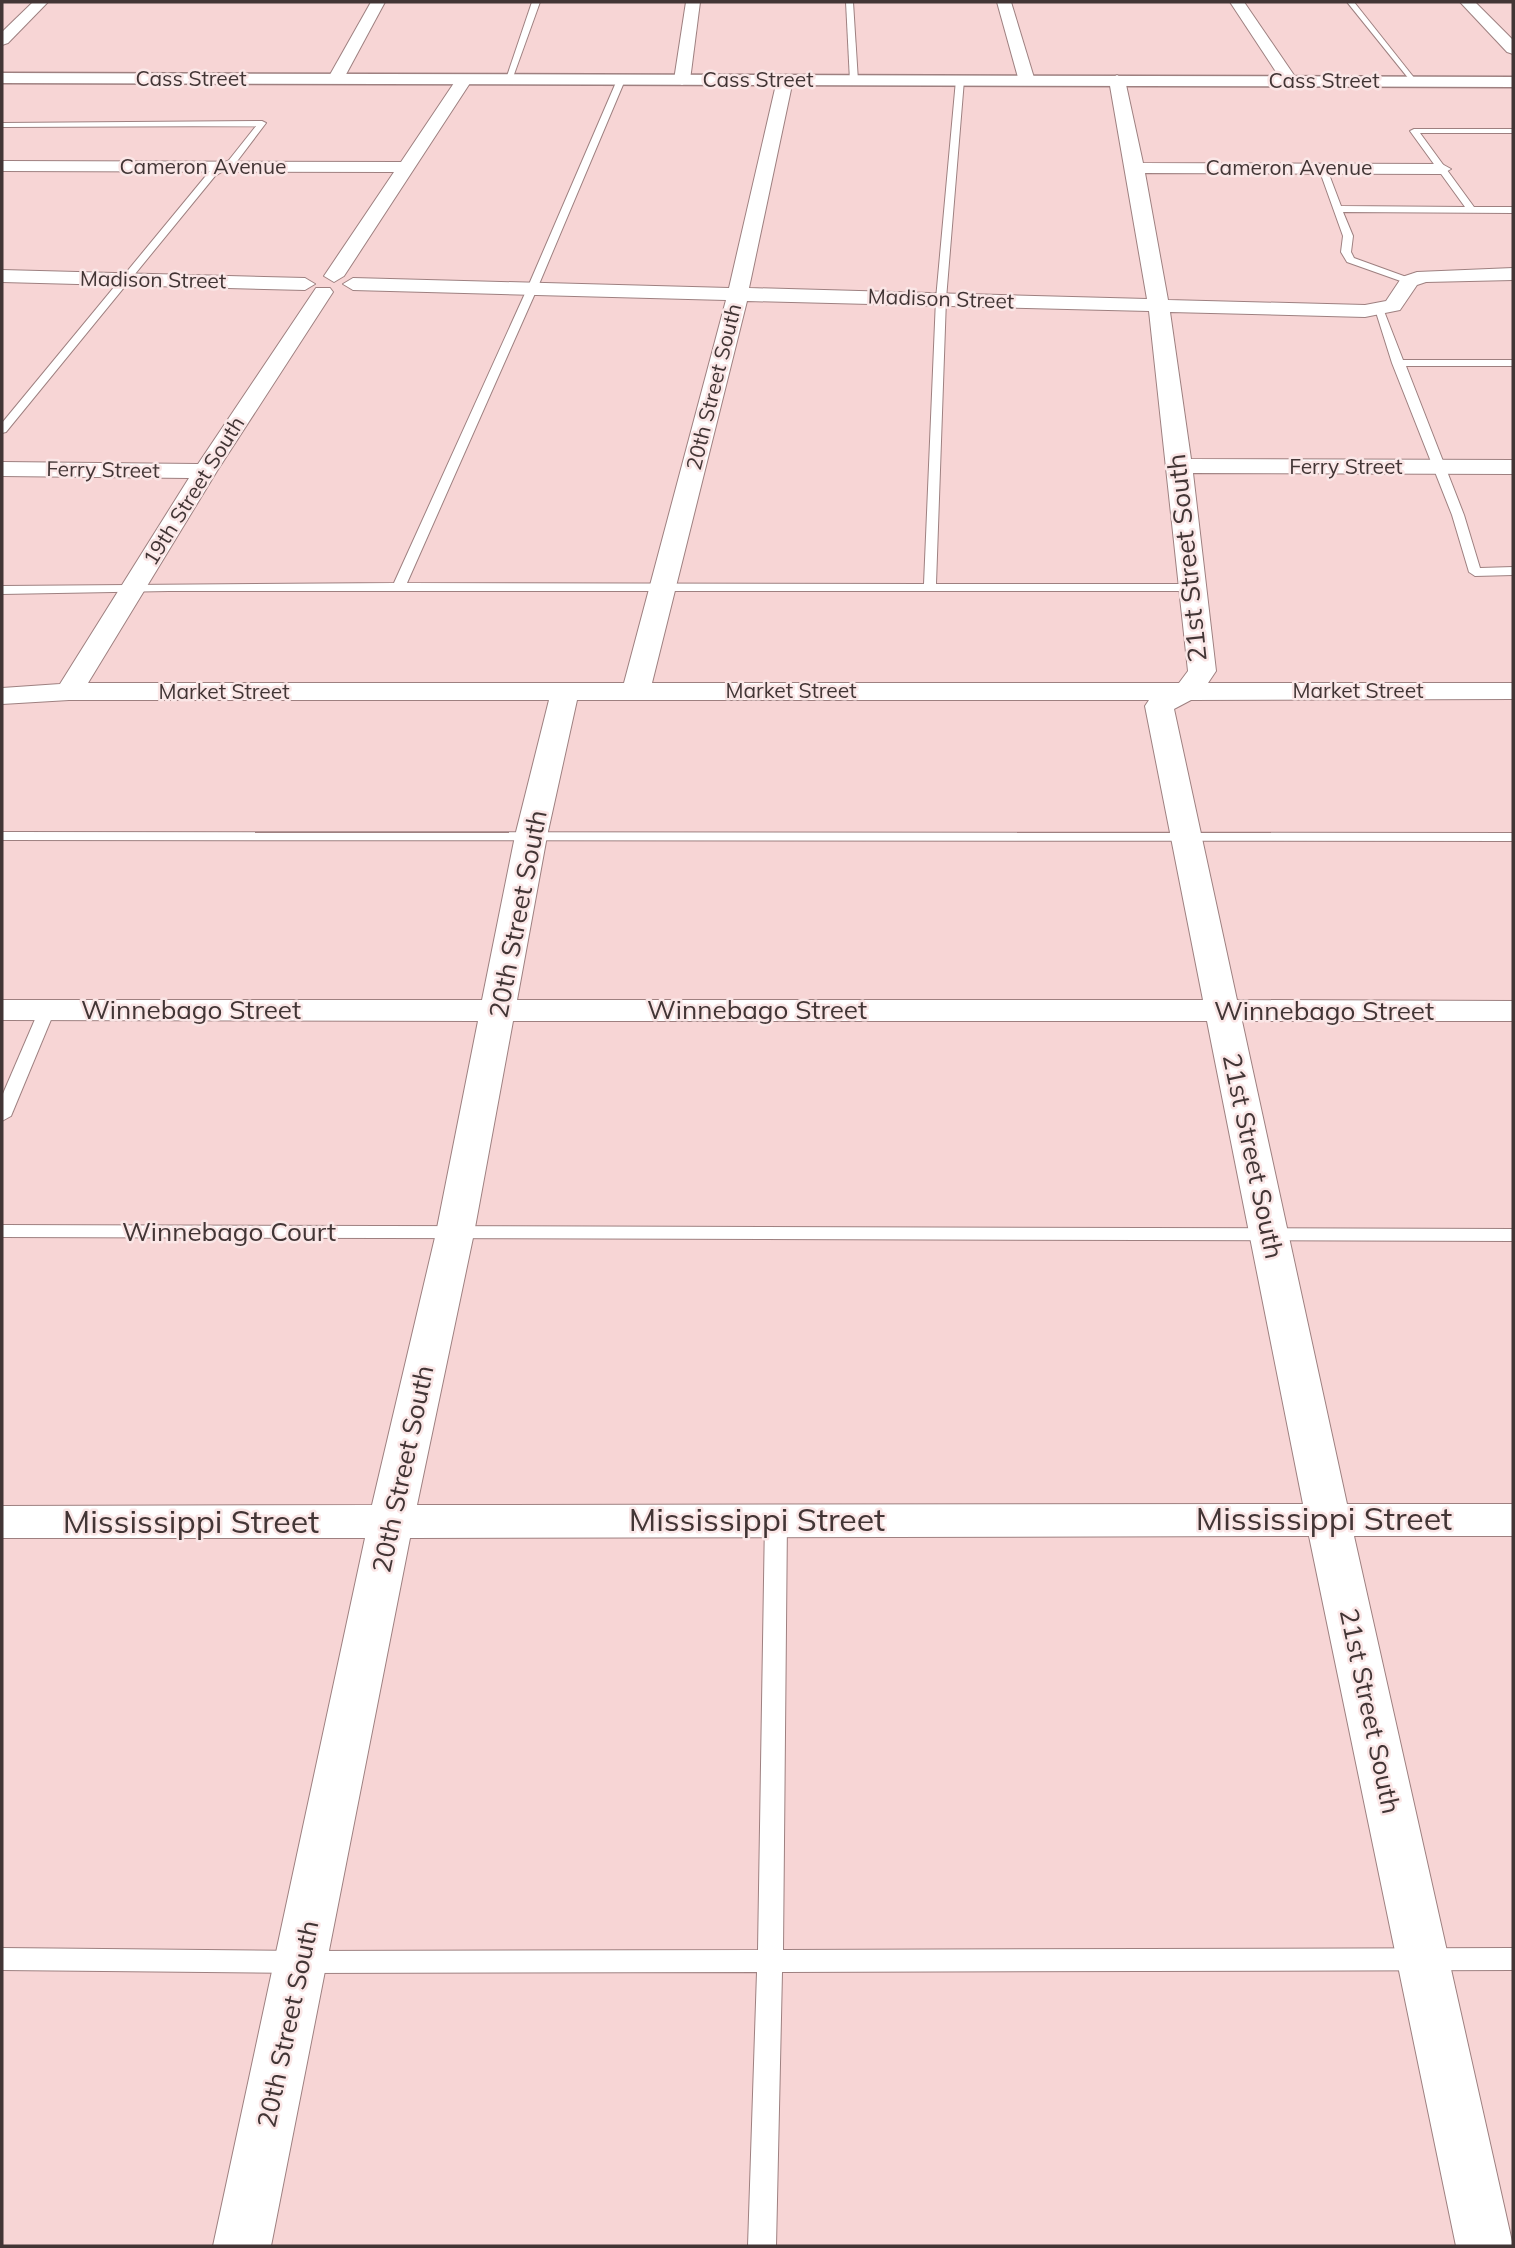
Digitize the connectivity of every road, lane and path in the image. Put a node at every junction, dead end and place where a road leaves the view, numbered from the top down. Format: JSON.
{"nodes":[{"id":1,"x":41,"y":2,"type":"edge"},
{"id":2,"x":378,"y":2,"type":"edge"},
{"id":3,"x":536,"y":2,"type":"edge"},
{"id":4,"x":692,"y":2,"type":"edge"},
{"id":5,"x":849,"y":2,"type":"edge"},
{"id":6,"x":1004,"y":2,"type":"edge"},
{"id":7,"x":1237,"y":2,"type":"edge"},
{"id":8,"x":1350,"y":2,"type":"edge"},
{"id":9,"x":1467,"y":2,"type":"edge"},
{"id":10,"x":2,"y":40,"type":"edge"},
{"id":11,"x":1513,"y":48,"type":"edge"},
{"id":12,"x":2,"y":79,"type":"edge"},
{"id":13,"x":335,"y":80,"type":"junction"},
{"id":14,"x":464,"y":80,"type":"junction"},
{"id":15,"x":508,"y":80,"type":"junction"},
{"id":16,"x":621,"y":80,"type":"junction"},
{"id":17,"x":682,"y":80,"type":"junction"},
{"id":18,"x":785,"y":80,"type":"junction"},
{"id":19,"x":854,"y":80,"type":"junction"},
{"id":20,"x":960,"y":80,"type":"junction"},
{"id":21,"x":1027,"y":80,"type":"junction"},
{"id":22,"x":1117,"y":80,"type":"junction"},
{"id":23,"x":1290,"y":81,"type":"junction"},
{"id":24,"x":1416,"y":82,"type":"junction"},
{"id":25,"x":1513,"y":82,"type":"edge"},
{"id":26,"x":2,"y":125,"type":"edge"},
{"id":27,"x":1513,"y":131,"type":"edge"},
{"id":28,"x":2,"y":166,"type":"edge"},
{"id":29,"x":226,"y":166,"type":"junction"},
{"id":30,"x":405,"y":167,"type":"junction"},
{"id":31,"x":1137,"y":168,"type":"junction"},
{"id":32,"x":1323,"y":169,"type":"junction"},
{"id":33,"x":1442,"y":169,"type":"junction"},
{"id":34,"x":1337,"y":209,"type":"junction"},
{"id":35,"x":1472,"y":210,"type":"junction"},
{"id":36,"x":1513,"y":210,"type":"edge"},
{"id":37,"x":1513,"y":274,"type":"edge"},
{"id":38,"x":2,"y":276,"type":"edge"},
{"id":39,"x":125,"y":279,"type":"junction"},
{"id":40,"x":1409,"y":281,"type":"junction"},
{"id":41,"x":329,"y":284,"type":"junction"},
{"id":42,"x":532,"y":289,"type":"junction"},
{"id":43,"x":738,"y":294,"type":"junction"},
{"id":44,"x":941,"y":299,"type":"junction"},
{"id":45,"x":1156,"y":306,"type":"junction"},
{"id":46,"x":1379,"y":311,"type":"junction"},
{"id":47,"x":1397,"y":363,"type":"junction"},
{"id":48,"x":1513,"y":363,"type":"edge"},
{"id":49,"x":2,"y":430,"type":"edge"},
{"id":50,"x":1179,"y":466,"type":"junction"},
{"id":51,"x":1439,"y":467,"type":"junction"},
{"id":52,"x":1513,"y":467,"type":"edge"},
{"id":53,"x":2,"y":469,"type":"edge"},
{"id":54,"x":205,"y":471,"type":"junction"},
{"id":55,"x":1513,"y":571,"type":"edge"},
{"id":56,"x":399,"y":587,"type":"junction"},
{"id":57,"x":663,"y":587,"type":"junction"},
{"id":58,"x":930,"y":587,"type":"junction"},
{"id":59,"x":1194,"y":588,"type":"junction"},
{"id":60,"x":2,"y":590,"type":"edge"},
{"id":61,"x":133,"y":590,"type":"junction"},
{"id":62,"x":2,"y":687,"type":"edge"},
{"id":63,"x":1188,"y":690,"type":"junction"},
{"id":64,"x":1513,"y":691,"type":"edge"},
{"id":65,"x":69,"y":692,"type":"junction"},
{"id":66,"x":565,"y":692,"type":"junction"},
{"id":67,"x":636,"y":692,"type":"junction"},
{"id":68,"x":2,"y":696,"type":"edge"},
{"id":69,"x":2,"y":836,"type":"edge"},
{"id":70,"x":531,"y":836,"type":"junction"},
{"id":71,"x":1513,"y":836,"type":"edge"},
{"id":72,"x":1186,"y":837,"type":"junction"},
{"id":73,"x":500,"y":1009,"type":"junction"},
{"id":74,"x":2,"y":1010,"type":"edge"},
{"id":75,"x":47,"y":1010,"type":"junction"},
{"id":76,"x":1223,"y":1011,"type":"junction"},
{"id":77,"x":1513,"y":1012,"type":"edge"},
{"id":78,"x":2,"y":1116,"type":"edge"},
{"id":79,"x":2,"y":1231,"type":"edge"},
{"id":80,"x":455,"y":1233,"type":"junction"},
{"id":81,"x":1269,"y":1234,"type":"junction"},
{"id":82,"x":1513,"y":1235,"type":"edge"},
{"id":83,"x":776,"y":1519,"type":"junction"},
{"id":84,"x":1328,"y":1519,"type":"junction"},
{"id":85,"x":1513,"y":1520,"type":"edge"},
{"id":86,"x":391,"y":1521,"type":"junction"},
{"id":87,"x":2,"y":1522,"type":"edge"},
{"id":88,"x":1423,"y":1958,"type":"junction"},
{"id":89,"x":2,"y":1959,"type":"edge"},
{"id":90,"x":1513,"y":1959,"type":"edge"},
{"id":91,"x":301,"y":1962,"type":"junction"},
{"id":92,"x":771,"y":1962,"type":"junction"},
{"id":93,"x":242,"y":2246,"type":"edge"},
{"id":94,"x":762,"y":2246,"type":"edge"},
{"id":95,"x":1485,"y":2246,"type":"edge"}],
"edges":[{"from":1,"to":10,"type":"street"},
{"from":2,"to":13,"type":"street"},
{"from":3,"to":15,"type":"lane"},
{"from":4,"to":17,"type":"street"},
{"from":5,"to":19,"type":"lane"},
{"from":6,"to":21,"type":"street"},
{"from":7,"to":23,"type":"street"},
{"from":8,"to":24,"type":"lane"},
{"from":9,"to":11,"type":"street"},
{"from":12,"to":13,"type":"street","name":"Cass Street"},
{"from":13,"to":14,"type":"street","name":"Cass Street"},
{"from":14,"to":15,"type":"street","name":"Cass Street"},
{"from":14,"to":30,"type":"street","name":"19th Street South"},
{"from":15,"to":16,"type":"street","name":"Cass Street"},
{"from":16,"to":17,"type":"street","name":"Cass Street"},
{"from":16,"to":42,"type":"lane"},
{"from":17,"to":18,"type":"street","name":"Cass Street"},
{"from":18,"to":19,"type":"street","name":"Cass Street"},
{"from":18,"to":43,"type":"street","name":"20th Street South"},
{"from":19,"to":20,"type":"street","name":"Cass Street"},
{"from":20,"to":21,"type":"street","name":"Cass Street"},
{"from":20,"to":44,"type":"lane"},
{"from":21,"to":22,"type":"street","name":"Cass Street"},
{"from":22,"to":23,"type":"street","name":"Cass Street"},
{"from":22,"to":31,"type":"street","name":"21st Street South"},
{"from":23,"to":24,"type":"street","name":"Cass Street"},
{"from":24,"to":25,"type":"street","name":"Cass Street"},
{"from":26,"to":29,"type":"lane"},
{"from":27,"to":33,"type":"lane"},
{"from":28,"to":29,"type":"street","name":"Cameron Avenue"},
{"from":29,"to":30,"type":"street","name":"Cameron Avenue"},
{"from":29,"to":39,"type":"lane"},
{"from":30,"to":41,"type":"street","name":"19th Street South"},
{"from":31,"to":32,"type":"street","name":"Cameron Avenue"},
{"from":31,"to":45,"type":"street","name":"21st Street South"},
{"from":32,"to":33,"type":"street","name":"Cameron Avenue"},
{"from":32,"to":34,"type":"lane"},
{"from":33,"to":35,"type":"lane"},
{"from":34,"to":35,"type":"lane"},
{"from":34,"to":40,"type":"lane"},
{"from":35,"to":36,"type":"lane"},
{"from":37,"to":40,"type":"street"},
{"from":38,"to":39,"type":"street","name":"Madison Street"},
{"from":39,"to":41,"type":"street","name":"Madison Street"},
{"from":39,"to":49,"type":"lane"},
{"from":40,"to":46,"type":"street"},
{"from":41,"to":42,"type":"street","name":"Madison Street"},
{"from":41,"to":54,"type":"street","name":"19th Street South"},
{"from":42,"to":43,"type":"street","name":"Madison Street"},
{"from":42,"to":56,"type":"lane"},
{"from":43,"to":44,"type":"street","name":"Madison Street"},
{"from":43,"to":57,"type":"street","name":"20th Street South"},
{"from":44,"to":45,"type":"street","name":"Madison Street"},
{"from":44,"to":58,"type":"lane"},
{"from":45,"to":46,"type":"street","name":"Madison Street"},
{"from":45,"to":50,"type":"street","name":"21st Street South"},
{"from":46,"to":47,"type":"lane"},
{"from":47,"to":48,"type":"lane"},
{"from":47,"to":51,"type":"lane"},
{"from":50,"to":51,"type":"street","name":"Ferry Street"},
{"from":50,"to":59,"type":"street","name":"21st Street South"},
{"from":51,"to":52,"type":"street","name":"Ferry Street"},
{"from":51,"to":55,"type":"lane"},
{"from":53,"to":54,"type":"street","name":"Ferry Street"},
{"from":54,"to":61,"type":"street","name":"19th Street South"},
{"from":56,"to":57,"type":"lane"},
{"from":56,"to":61,"type":"lane"},
{"from":57,"to":58,"type":"lane"},
{"from":57,"to":67,"type":"street","name":"20th Street South"},
{"from":58,"to":59,"type":"lane"},
{"from":59,"to":63,"type":"street","name":"21st Street South"},
{"from":60,"to":61,"type":"lane"},
{"from":61,"to":65,"type":"street","name":"19th Street South"},
{"from":62,"to":65,"type":"street","name":"Market Street"},
{"from":63,"to":64,"type":"street","name":"Market Street"},
{"from":63,"to":67,"type":"street","name":"Market Street"},
{"from":63,"to":72,"type":"street","name":"21st Street South"},
{"from":65,"to":66,"type":"street","name":"Market Street"},
{"from":65,"to":68,"type":"street","name":"Market Street"},
{"from":66,"to":67,"type":"street","name":"Market Street"},
{"from":66,"to":70,"type":"street","name":"20th Street South"},
{"from":69,"to":70,"type":"lane"},
{"from":70,"to":72,"type":"lane"},
{"from":70,"to":73,"type":"street","name":"20th Street South"},
{"from":71,"to":72,"type":"lane"},
{"from":72,"to":76,"type":"street","name":"21st Street South"},
{"from":73,"to":75,"type":"street","name":"Winnebago Street"},
{"from":73,"to":76,"type":"street","name":"Winnebago Street"},
{"from":73,"to":80,"type":"street","name":"20th Street South"},
{"from":74,"to":75,"type":"street","name":"Winnebago Street"},
{"from":75,"to":78,"type":"lane"},
{"from":76,"to":77,"type":"street","name":"Winnebago Street"},
{"from":76,"to":81,"type":"street","name":"21st Street South"},
{"from":79,"to":80,"type":"lane","name":"Winnebago Court"},
{"from":80,"to":81,"type":"lane","name":"Winnebago Court"},
{"from":80,"to":86,"type":"street","name":"20th Street South"},
{"from":81,"to":82,"type":"lane","name":"Winnebago Court"},
{"from":81,"to":84,"type":"street","name":"21st Street South"},
{"from":83,"to":84,"type":"street","name":"Mississippi Street"},
{"from":83,"to":86,"type":"street","name":"Mississippi Street"},
{"from":83,"to":92,"type":"lane"},
{"from":84,"to":85,"type":"street","name":"Mississippi Street"},
{"from":84,"to":88,"type":"street","name":"21st Street South"},
{"from":86,"to":87,"type":"street","name":"Mississippi Street"},
{"from":86,"to":91,"type":"street","name":"20th Street South"},
{"from":88,"to":90,"type":"lane"},
{"from":88,"to":92,"type":"lane"},
{"from":88,"to":95,"type":"street","name":"21st Street South"},
{"from":89,"to":91,"type":"lane"},
{"from":91,"to":92,"type":"lane"},
{"from":91,"to":93,"type":"street","name":"20th Street South"},
{"from":92,"to":94,"type":"lane"}]}
